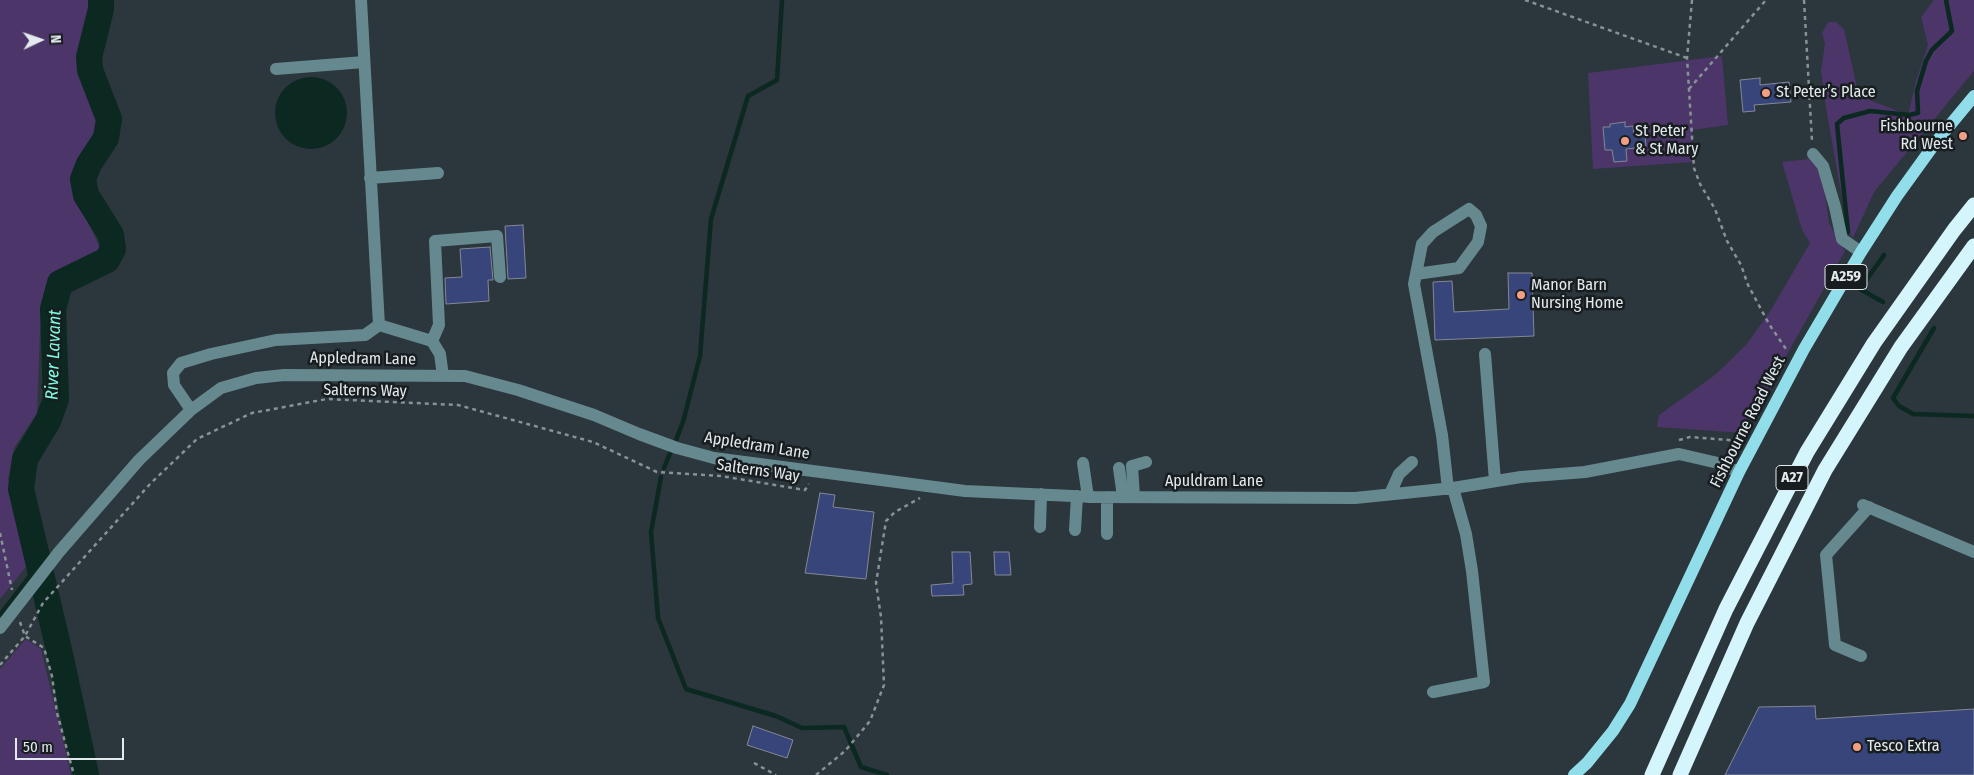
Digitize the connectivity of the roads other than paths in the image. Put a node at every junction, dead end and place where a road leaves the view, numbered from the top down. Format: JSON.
{"nodes":[{"id":1,"x":361,"y":0,"type":"edge"},
{"id":2,"x":364,"y":62,"type":"junction"},
{"id":3,"x":276,"y":69,"type":"dead end"},
{"id":4,"x":1974,"y":96,"type":"edge"},
{"id":5,"x":1813,"y":154,"type":"road end"},
{"id":6,"x":438,"y":173,"type":"dead end"},
{"id":7,"x":370,"y":178,"type":"junction"},
{"id":8,"x":1974,"y":205,"type":"edge"},
{"id":9,"x":1974,"y":246,"type":"edge"},
{"id":10,"x":1860,"y":252,"type":"junction"},
{"id":11,"x":1416,"y":274,"type":"junction"},
{"id":12,"x":500,"y":277,"type":"dead end"},
{"id":13,"x":379,"y":325,"type":"junction"},
{"id":14,"x":432,"y":340,"type":"junction"},
{"id":15,"x":1484,"y":354,"type":"dead end"},
{"id":16,"x":443,"y":376,"type":"junction"},
{"id":17,"x":191,"y":410,"type":"junction"},
{"id":18,"x":1146,"y":462,"type":"dead end"},
{"id":19,"x":1412,"y":462,"type":"dead end"},
{"id":20,"x":1083,"y":463,"type":"dead end"},
{"id":21,"x":1119,"y":468,"type":"dead end"},
{"id":22,"x":818,"y":472,"type":"joint"},
{"id":23,"x":1739,"y":472,"type":"junction"},
{"id":24,"x":1495,"y":480,"type":"junction"},
{"id":25,"x":1450,"y":488,"type":"junction"},
{"id":26,"x":1041,"y":494,"type":"junction"},
{"id":27,"x":1390,"y":494,"type":"junction"},
{"id":28,"x":1082,"y":496,"type":"junction"},
{"id":29,"x":1106,"y":497,"type":"junction"},
{"id":30,"x":1129,"y":497,"type":"junction"},
{"id":31,"x":1040,"y":526,"type":"dead end"},
{"id":32,"x":1075,"y":530,"type":"dead end"},
{"id":33,"x":1107,"y":534,"type":"dead end"},
{"id":34,"x":1974,"y":552,"type":"edge"},
{"id":35,"x":0,"y":628,"type":"edge"},
{"id":36,"x":1860,"y":656,"type":"dead end"},
{"id":37,"x":1433,"y":692,"type":"dead end"},
{"id":38,"x":1574,"y":775,"type":"edge"},
{"id":39,"x":1652,"y":775,"type":"edge"},
{"id":40,"x":1680,"y":775,"type":"edge"}],
"edges":[{"from":1,"to":2,"type":"street"},
{"from":2,"to":3,"type":"street"},
{"from":2,"to":7,"type":"street"},
{"from":4,"to":10,"type":"main road","name":"Fishbourne Road West","number":"A259"},
{"from":5,"to":10,"type":"street"},
{"from":6,"to":7,"type":"street"},
{"from":7,"to":13,"type":"street"},
{"from":8,"to":39,"type":"highway","number":"A27"},
{"from":9,"to":40,"type":"highway","number":"A27"},
{"from":10,"to":23,"type":"main road","name":"Fishbourne Road West","number":"A259"},
{"from":11,"to":11,"type":"street"},
{"from":11,"to":25,"type":"street"},
{"from":12,"to":14,"type":"street"},
{"from":13,"to":14,"type":"street"},
{"from":13,"to":17,"type":"street"},
{"from":14,"to":16,"type":"street"},
{"from":15,"to":24,"type":"street"},
{"from":16,"to":17,"type":"street","name":"Appledram Lane"},
{"from":16,"to":22,"type":"street","name":"Appledram Lane"},
{"from":17,"to":35,"type":"street","name":"Appledram Lane"},
{"from":18,"to":30,"type":"street"},
{"from":19,"to":27,"type":"street"},
{"from":20,"to":28,"type":"street"},
{"from":21,"to":30,"type":"street"},
{"from":22,"to":26,"type":"street","name":"Apuldram Lane"},
{"from":23,"to":24,"type":"street","name":"Apuldram Lane"},
{"from":23,"to":38,"type":"main road","name":"Fishbourne Road West","number":"A259"},
{"from":24,"to":25,"type":"street","name":"Apuldram Lane"},
{"from":25,"to":27,"type":"street","name":"Apuldram Lane"},
{"from":25,"to":37,"type":"street"},
{"from":26,"to":28,"type":"street","name":"Apuldram Lane"},
{"from":26,"to":31,"type":"street"},
{"from":27,"to":30,"type":"street","name":"Apuldram Lane"},
{"from":28,"to":29,"type":"street","name":"Apuldram Lane"},
{"from":28,"to":32,"type":"street"},
{"from":29,"to":30,"type":"street","name":"Apuldram Lane"},
{"from":29,"to":33,"type":"street"},
{"from":34,"to":36,"type":"street"}]}
